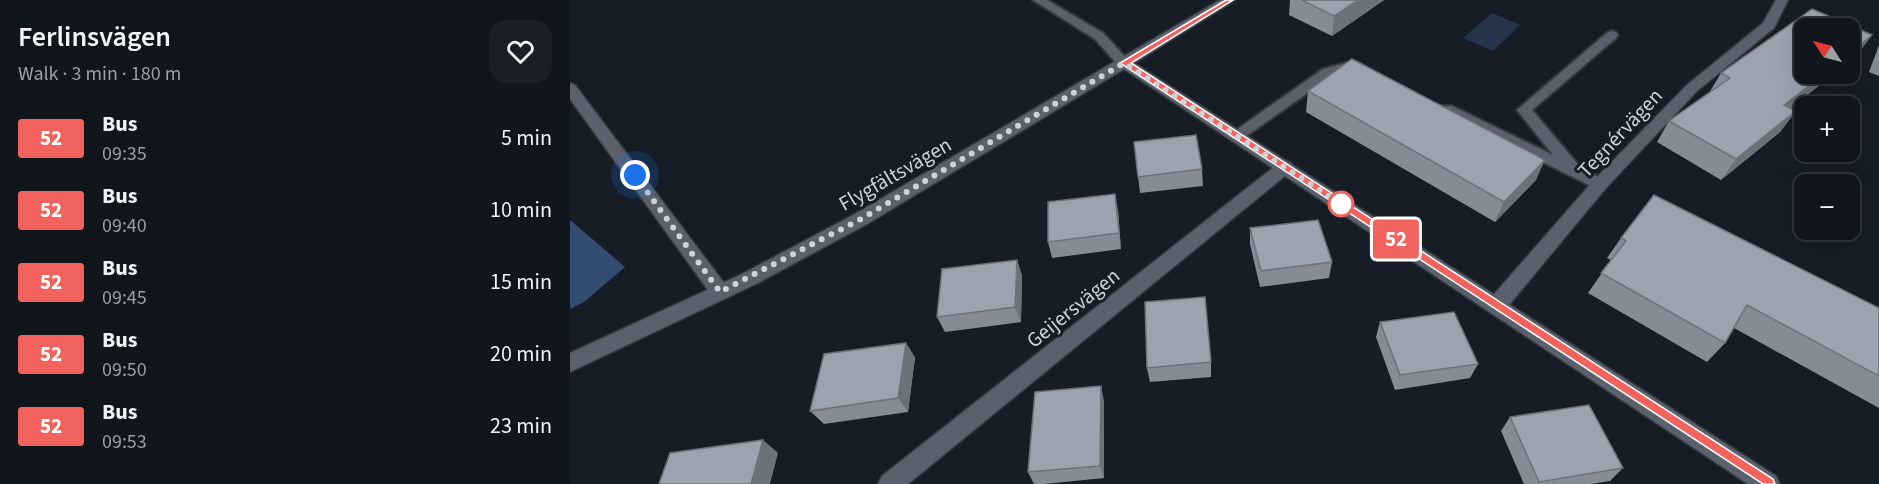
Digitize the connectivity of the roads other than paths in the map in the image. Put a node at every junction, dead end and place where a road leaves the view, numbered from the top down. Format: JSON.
{"nodes":[{"id":1,"x":1039,"y":0,"type":"edge"},
{"id":2,"x":1229,"y":0,"type":"edge"},
{"id":3,"x":1782,"y":0,"type":"edge"},
{"id":4,"x":1612,"y":35,"type":"dead end"},
{"id":5,"x":1124,"y":63,"type":"junction"},
{"id":6,"x":1372,"y":72,"type":"edge"},
{"id":7,"x":570,"y":88,"type":"edge"},
{"id":8,"x":1436,"y":104,"type":"edge"},
{"id":9,"x":1237,"y":136,"type":"junction"},
{"id":10,"x":1285,"y":167,"type":"junction"},
{"id":11,"x":1576,"y":172,"type":"junction"},
{"id":12,"x":1600,"y":184,"type":"junction"},
{"id":13,"x":720,"y":292,"type":"junction"},
{"id":14,"x":1497,"y":305,"type":"junction"},
{"id":15,"x":570,"y":363,"type":"edge"},
{"id":16,"x":890,"y":484,"type":"edge"},
{"id":17,"x":1768,"y":484,"type":"edge"}],
"edges":[{"from":1,"to":5,"type":"lane"},
{"from":2,"to":5,"type":"street","name":"Flygfältsvägen"},
{"from":3,"to":12,"type":"street","name":"Tegnérvägen"},
{"from":4,"to":11,"type":"lane"},
{"from":5,"to":9,"type":"street"},
{"from":5,"to":13,"type":"street","name":"Flygfältsvägen"},
{"from":6,"to":9,"type":"lane"},
{"from":7,"to":13,"type":"street"},
{"from":8,"to":11,"type":"lane"},
{"from":9,"to":10,"type":"street"},
{"from":10,"to":14,"type":"street"},
{"from":10,"to":16,"type":"street","name":"Geijersvägen"},
{"from":11,"to":12,"type":"lane"},
{"from":12,"to":14,"type":"street","name":"Tegnérvägen"},
{"from":13,"to":15,"type":"street","name":"Flygfältsvägen"},
{"from":14,"to":17,"type":"street"}]}
